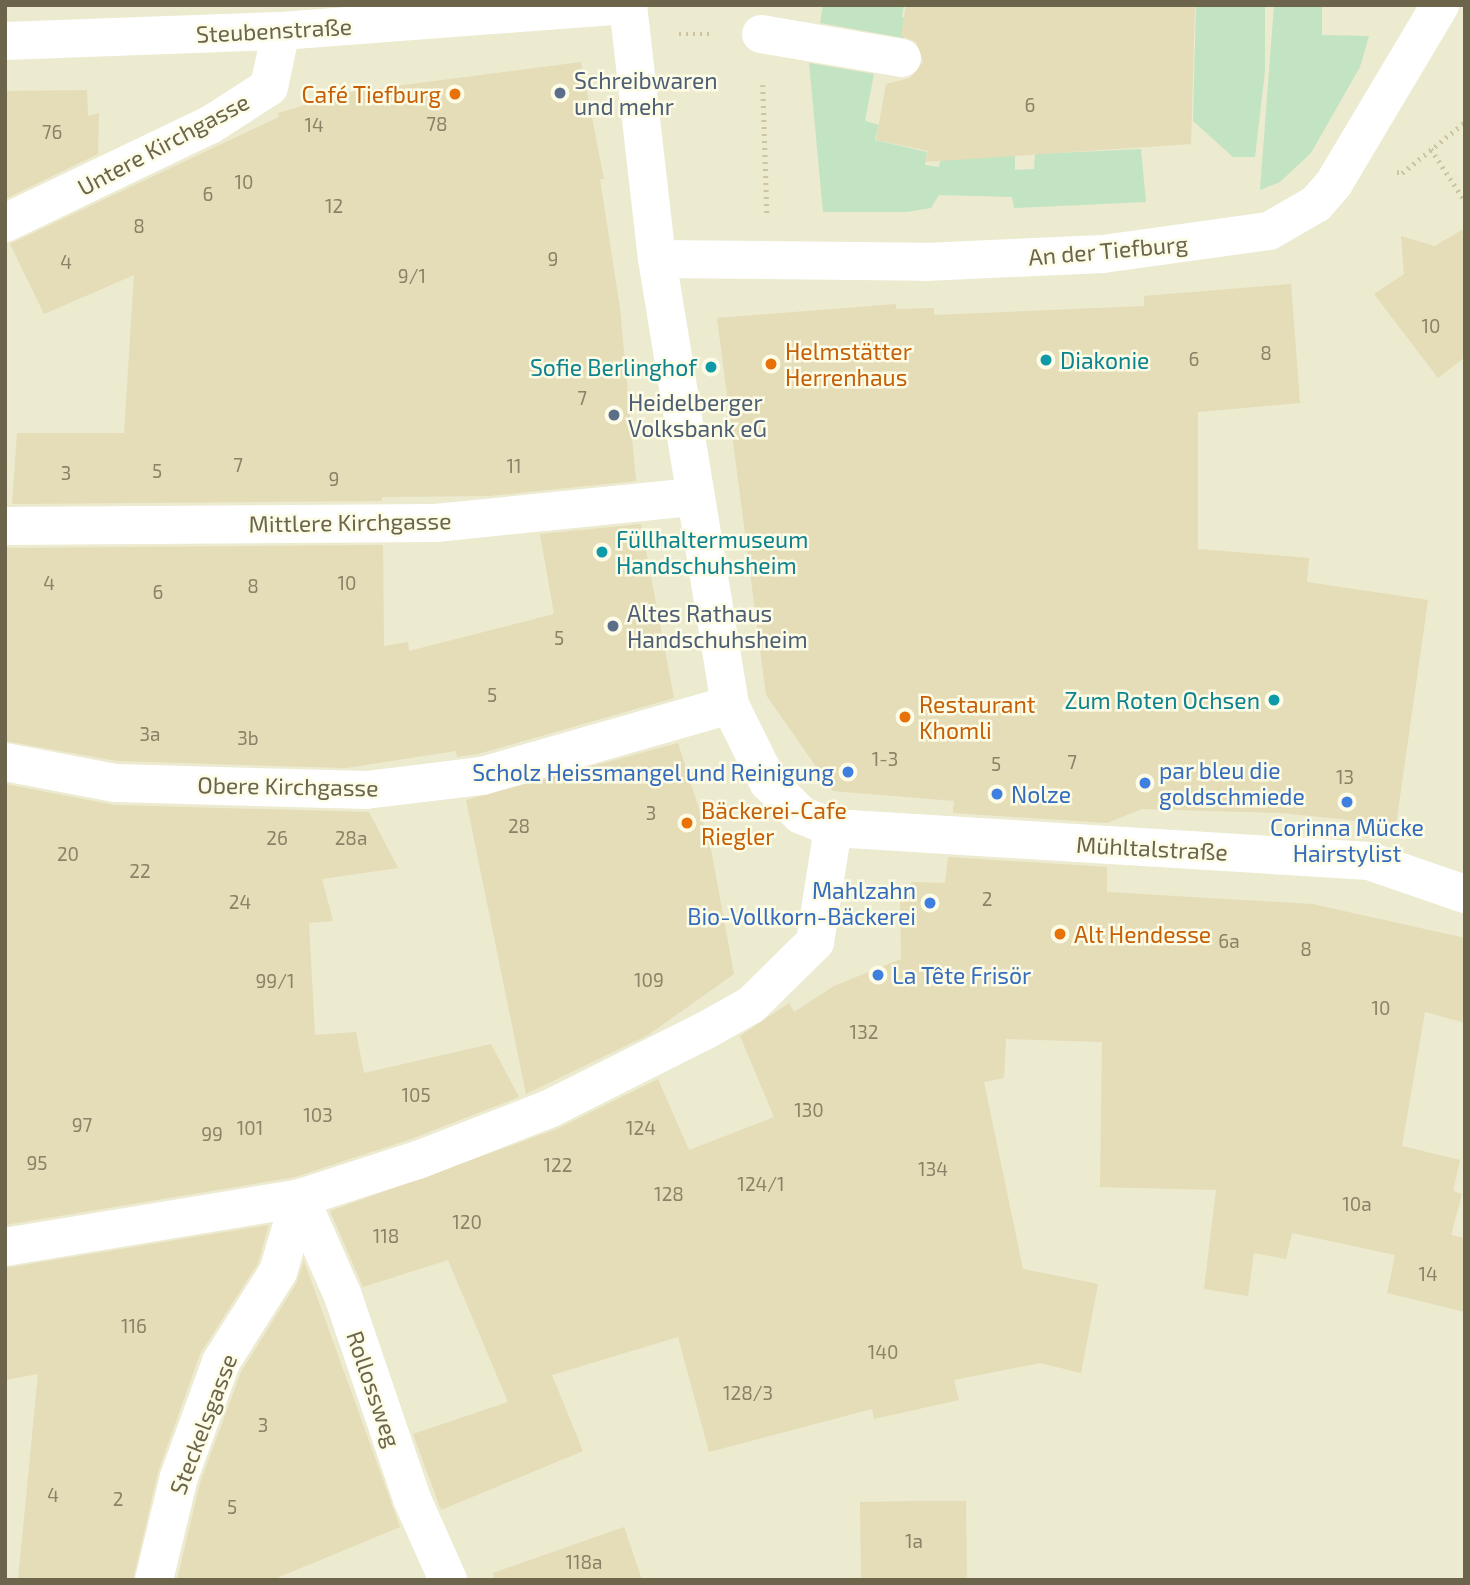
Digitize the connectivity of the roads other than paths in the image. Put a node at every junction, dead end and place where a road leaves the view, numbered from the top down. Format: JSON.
{"nodes":[{"id":1,"x":1440,"y":5,"type":"edge"},
{"id":2,"x":629,"y":15,"type":"edge"},
{"id":3,"x":281,"y":31,"type":"junction"},
{"id":4,"x":761,"y":34,"type":"road end"},
{"id":5,"x":5,"y":41,"type":"edge"},
{"id":6,"x":902,"y":58,"type":"dead end"},
{"id":7,"x":5,"y":223,"type":"edge"},
{"id":8,"x":657,"y":259,"type":"junction"},
{"id":9,"x":694,"y":496,"type":"junction"},
{"id":10,"x":5,"y":526,"type":"edge"},
{"id":11,"x":730,"y":705,"type":"junction"},
{"id":12,"x":5,"y":762,"type":"edge"},
{"id":13,"x":833,"y":828,"type":"junction"},
{"id":14,"x":1465,"y":894,"type":"edge"},
{"id":15,"x":300,"y":1198,"type":"junction"},
{"id":16,"x":5,"y":1247,"type":"edge"},
{"id":17,"x":153,"y":1580,"type":"edge"},
{"id":18,"x":448,"y":1580,"type":"edge"}],
"edges":[{"from":1,"to":8,"type":"street","name":"An der Tiefburg"},
{"from":2,"to":3,"type":"street","name":"Steubenstraße"},
{"from":2,"to":8,"type":"street","name":"Mühltalstraße"},
{"from":3,"to":5,"type":"street","name":"Steubenstraße"},
{"from":3,"to":7,"type":"street","name":"Untere Kirchgasse"},
{"from":4,"to":6,"type":"street"},
{"from":8,"to":9,"type":"street","name":"Mühltalstraße"},
{"from":9,"to":10,"type":"street","name":"Mittlere Kirchgasse"},
{"from":9,"to":11,"type":"street","name":"Mühltalstraße"},
{"from":11,"to":12,"type":"street","name":"Obere Kirchgasse"},
{"from":11,"to":13,"type":"street","name":"Mühltalstraße"},
{"from":13,"to":14,"type":"street","name":"Mühltalstraße"},
{"from":13,"to":15,"type":"street"},
{"from":15,"to":16,"type":"street"},
{"from":15,"to":17,"type":"street","name":"Steckelsgasse"},
{"from":15,"to":18,"type":"street","name":"Rollossweg"}]}
